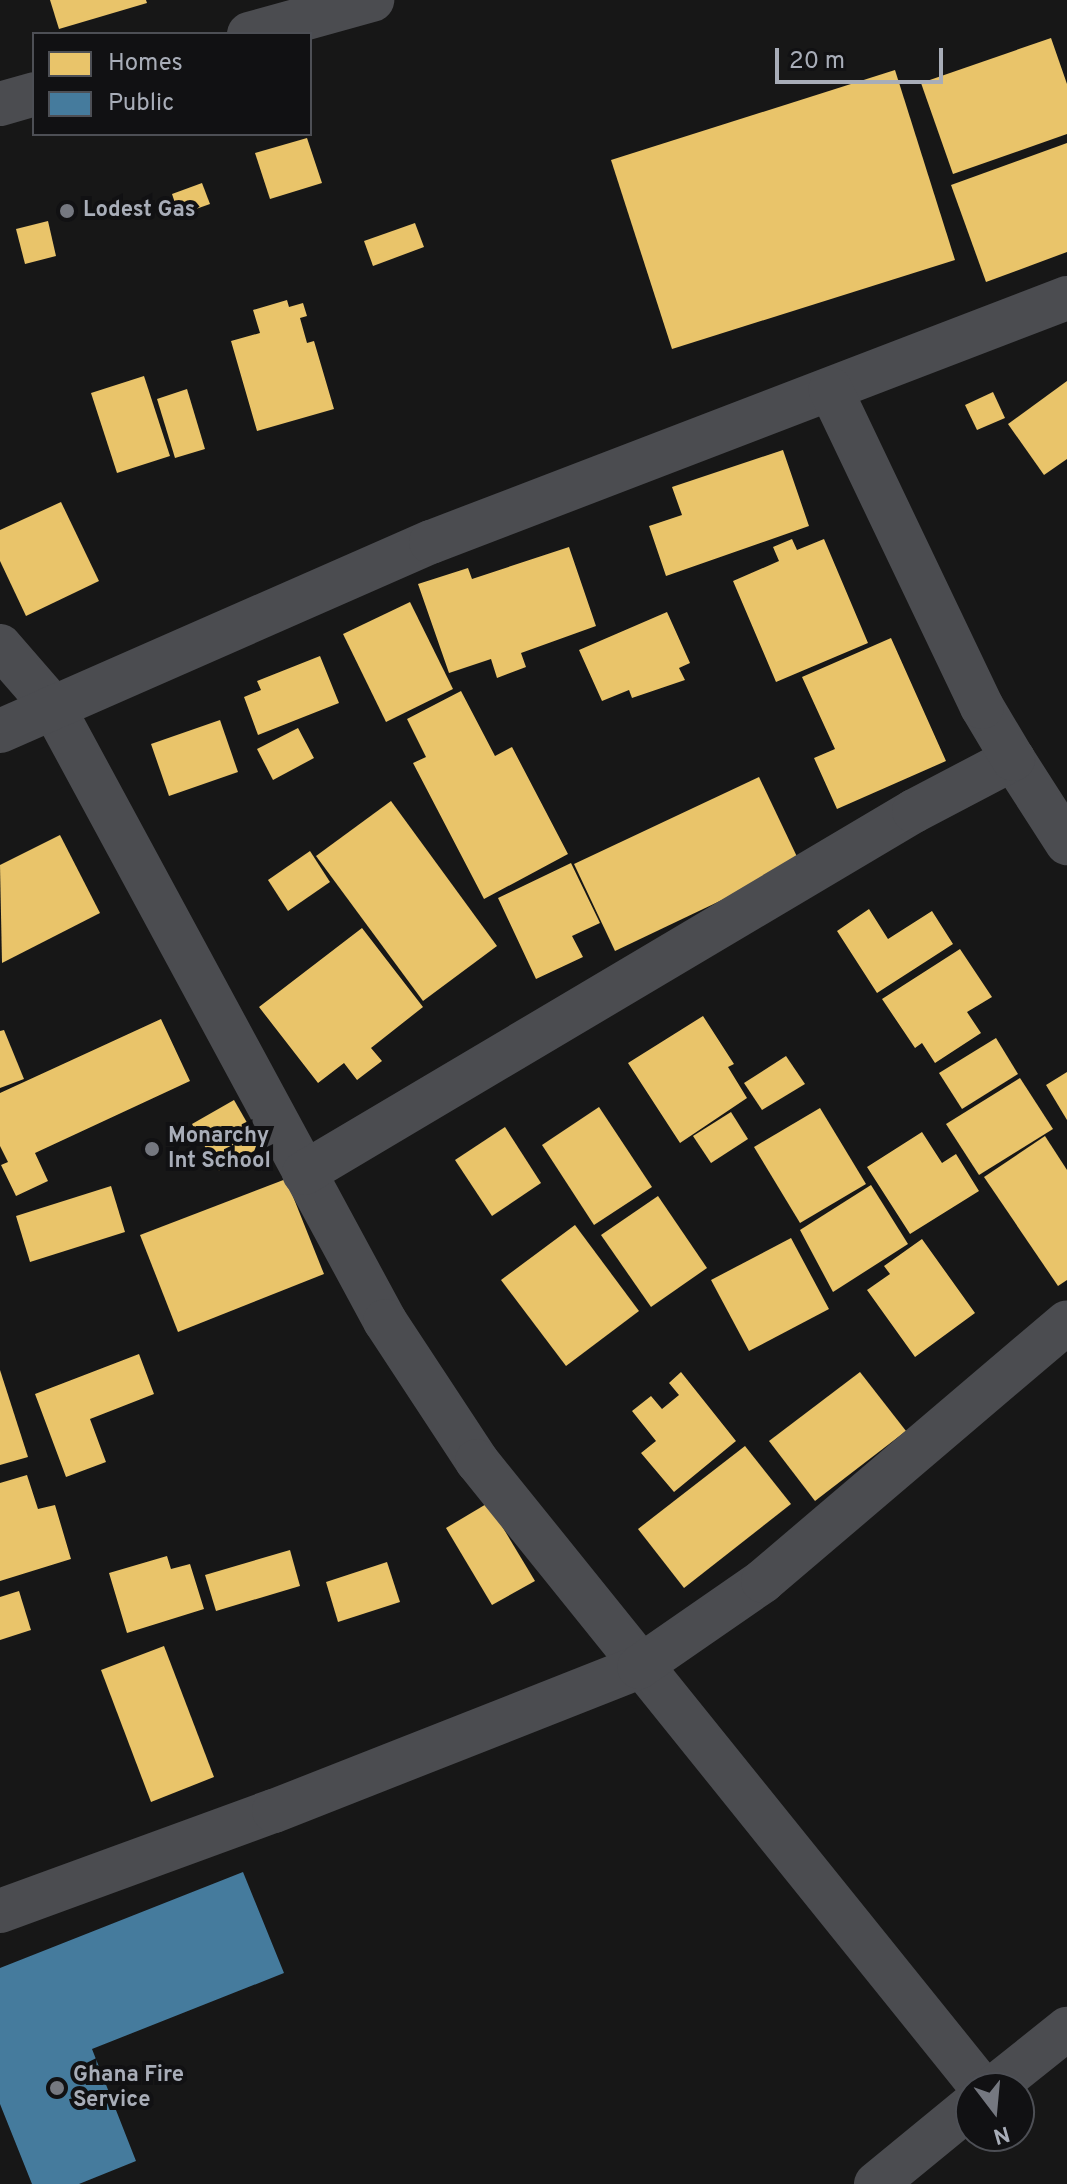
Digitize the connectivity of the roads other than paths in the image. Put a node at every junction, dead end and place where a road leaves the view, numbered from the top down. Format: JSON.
{"nodes":[{"id":1,"x":372,"y":0,"type":"edge"},
{"id":2,"x":256,"y":32,"type":"edge"},
{"id":3,"x":32,"y":95,"type":"edge"},
{"id":4,"x":0,"y":104,"type":"edge"},
{"id":5,"x":1067,"y":298,"type":"edge"},
{"id":6,"x":830,"y":389,"type":"junction"},
{"id":7,"x":0,"y":646,"type":"edge"},
{"id":8,"x":53,"y":707,"type":"junction"},
{"id":9,"x":0,"y":731,"type":"edge"},
{"id":10,"x":1013,"y":759,"type":"junction"},
{"id":11,"x":1067,"y":843,"type":"edge"},
{"id":12,"x":304,"y":1173,"type":"junction"},
{"id":13,"x":1067,"y":1322,"type":"edge"},
{"id":14,"x":639,"y":1667,"type":"junction"},
{"id":15,"x":0,"y":1911,"type":"edge"},
{"id":16,"x":1067,"y":2029,"type":"edge"},
{"id":17,"x":969,"y":2072,"type":"edge"},
{"id":18,"x":1013,"y":2072,"type":"edge"},
{"id":19,"x":955,"y":2119,"type":"edge"},
{"id":20,"x":876,"y":2184,"type":"edge"}],
"edges":[{"from":1,"to":2,"type":"street"},
{"from":3,"to":4,"type":"street"},
{"from":5,"to":6,"type":"street"},
{"from":6,"to":8,"type":"street"},
{"from":6,"to":10,"type":"street"},
{"from":7,"to":8,"type":"street"},
{"from":8,"to":9,"type":"street"},
{"from":8,"to":12,"type":"street"},
{"from":10,"to":11,"type":"street"},
{"from":10,"to":12,"type":"street"},
{"from":12,"to":14,"type":"street"},
{"from":13,"to":14,"type":"street"},
{"from":14,"to":15,"type":"street"},
{"from":14,"to":17,"type":"street"},
{"from":16,"to":18,"type":"street"},
{"from":19,"to":20,"type":"street"}]}
